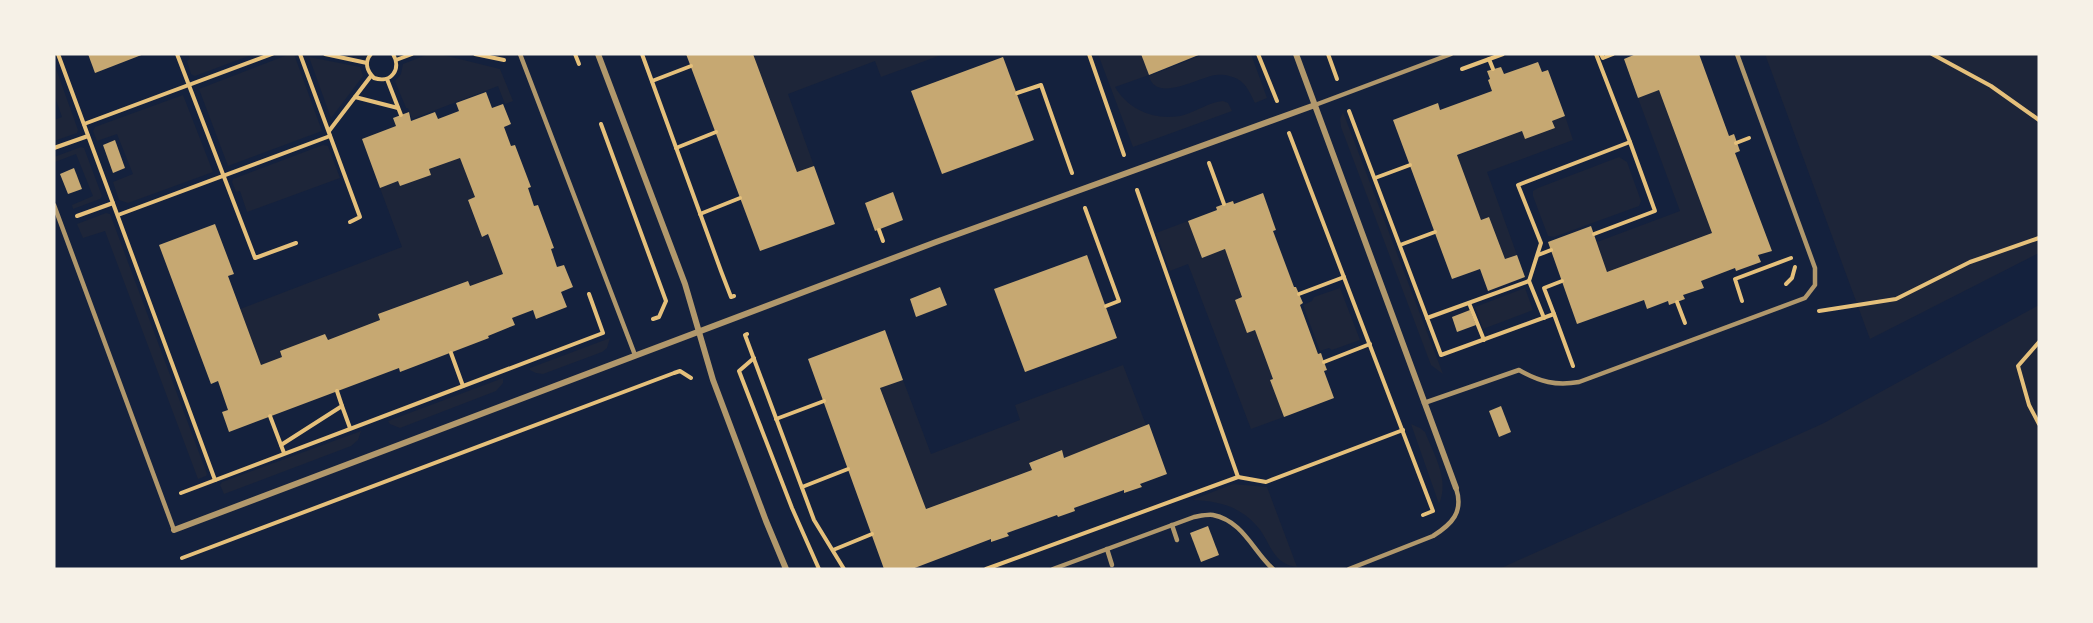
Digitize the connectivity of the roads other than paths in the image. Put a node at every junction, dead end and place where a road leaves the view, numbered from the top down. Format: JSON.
{"nodes":[{"id":1,"x":520,"y":54,"type":"edge"},
{"id":2,"x":598,"y":54,"type":"edge"},
{"id":3,"x":1296,"y":54,"type":"edge"},
{"id":4,"x":1451,"y":54,"type":"edge"},
{"id":5,"x":1737,"y":54,"type":"edge"},
{"id":6,"x":1315,"y":105,"type":"junction"},
{"id":7,"x":54,"y":205,"type":"edge"},
{"id":8,"x":698,"y":331,"type":"junction"},
{"id":9,"x":635,"y":355,"type":"junction"},
{"id":10,"x":1424,"y":403,"type":"junction"},
{"id":11,"x":1456,"y":488,"type":"joint"},
{"id":12,"x":1172,"y":525,"type":"junction"},
{"id":13,"x":174,"y":530,"type":"joint"},
{"id":14,"x":1177,"y":540,"type":"dead end"},
{"id":15,"x":1107,"y":549,"type":"junction"},
{"id":16,"x":1112,"y":565,"type":"dead end"},
{"id":17,"x":786,"y":569,"type":"edge"},
{"id":18,"x":1053,"y":569,"type":"edge"},
{"id":19,"x":1273,"y":569,"type":"edge"},
{"id":20,"x":1349,"y":569,"type":"edge"}],
"edges":[{"from":1,"to":9,"type":"lane"},
{"from":2,"to":8,"type":"street"},
{"from":3,"to":6,"type":"street"},
{"from":4,"to":6,"type":"lane"},
{"from":5,"to":10,"type":"lane"},
{"from":6,"to":8,"type":"street"},
{"from":6,"to":10,"type":"street"},
{"from":7,"to":13,"type":"lane"},
{"from":8,"to":9,"type":"street"},
{"from":8,"to":17,"type":"street"},
{"from":9,"to":13,"type":"street"},
{"from":10,"to":11,"type":"street"},
{"from":11,"to":20,"type":"lane"},
{"from":12,"to":14,"type":"lane"},
{"from":12,"to":15,"type":"lane"},
{"from":12,"to":19,"type":"lane"},
{"from":15,"to":16,"type":"lane"},
{"from":15,"to":18,"type":"lane"}]}
